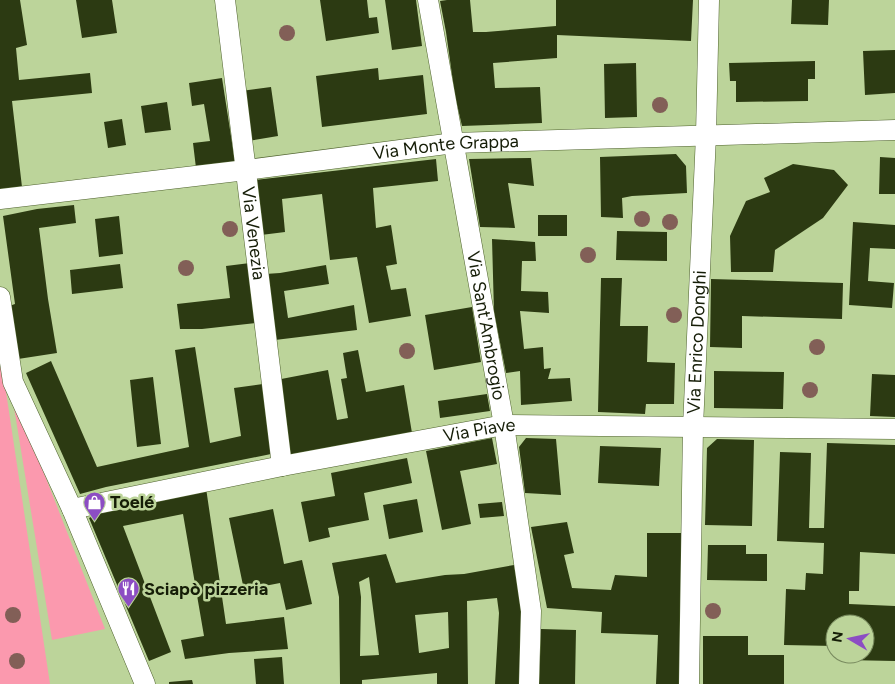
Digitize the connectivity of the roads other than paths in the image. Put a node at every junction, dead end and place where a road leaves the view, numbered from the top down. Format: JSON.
{"nodes":[{"id":1,"x":225,"y":0,"type":"edge"},
{"id":2,"x":428,"y":0,"type":"edge"},
{"id":3,"x":709,"y":0,"type":"edge"},
{"id":4,"x":895,"y":130,"type":"edge"},
{"id":5,"x":706,"y":135,"type":"junction"},
{"id":6,"x":454,"y":143,"type":"junction"},
{"id":7,"x":246,"y":170,"type":"junction"},
{"id":8,"x":0,"y":199,"type":"edge"},
{"id":9,"x":0,"y":298,"type":"edge"},
{"id":10,"x":504,"y":425,"type":"junction"},
{"id":11,"x":693,"y":427,"type":"junction"},
{"id":12,"x":895,"y":429,"type":"edge"},
{"id":13,"x":282,"y":466,"type":"junction"},
{"id":14,"x":72,"y":509,"type":"junction"},
{"id":15,"x":145,"y":684,"type":"edge"},
{"id":16,"x":529,"y":684,"type":"edge"},
{"id":17,"x":689,"y":684,"type":"edge"}],
"edges":[{"from":1,"to":7,"type":"street","name":"Via Venezia"},
{"from":2,"to":6,"type":"street","name":"Via Sant'Ambrogio"},
{"from":3,"to":5,"type":"street","name":"Via Enrico Donghi"},
{"from":4,"to":5,"type":"street","name":"Via Monte Grappa"},
{"from":5,"to":6,"type":"street","name":"Via Monte Grappa"},
{"from":5,"to":11,"type":"street","name":"Via Enrico Donghi"},
{"from":6,"to":7,"type":"street","name":"Via Monte Grappa"},
{"from":6,"to":10,"type":"street","name":"Via Sant'Ambrogio"},
{"from":7,"to":8,"type":"street","name":"Via Monte Grappa"},
{"from":7,"to":13,"type":"street","name":"Via Venezia"},
{"from":9,"to":14,"type":"street"},
{"from":10,"to":11,"type":"street","name":"Via Piave"},
{"from":10,"to":13,"type":"street","name":"Via Piave"},
{"from":10,"to":16,"type":"street","name":"Via Sant'Ambrogio"},
{"from":11,"to":12,"type":"street","name":"Via Piave"},
{"from":11,"to":17,"type":"street","name":"Via Enrico Donghi"},
{"from":13,"to":14,"type":"street","name":"Via Piave"},
{"from":14,"to":15,"type":"street"}]}
